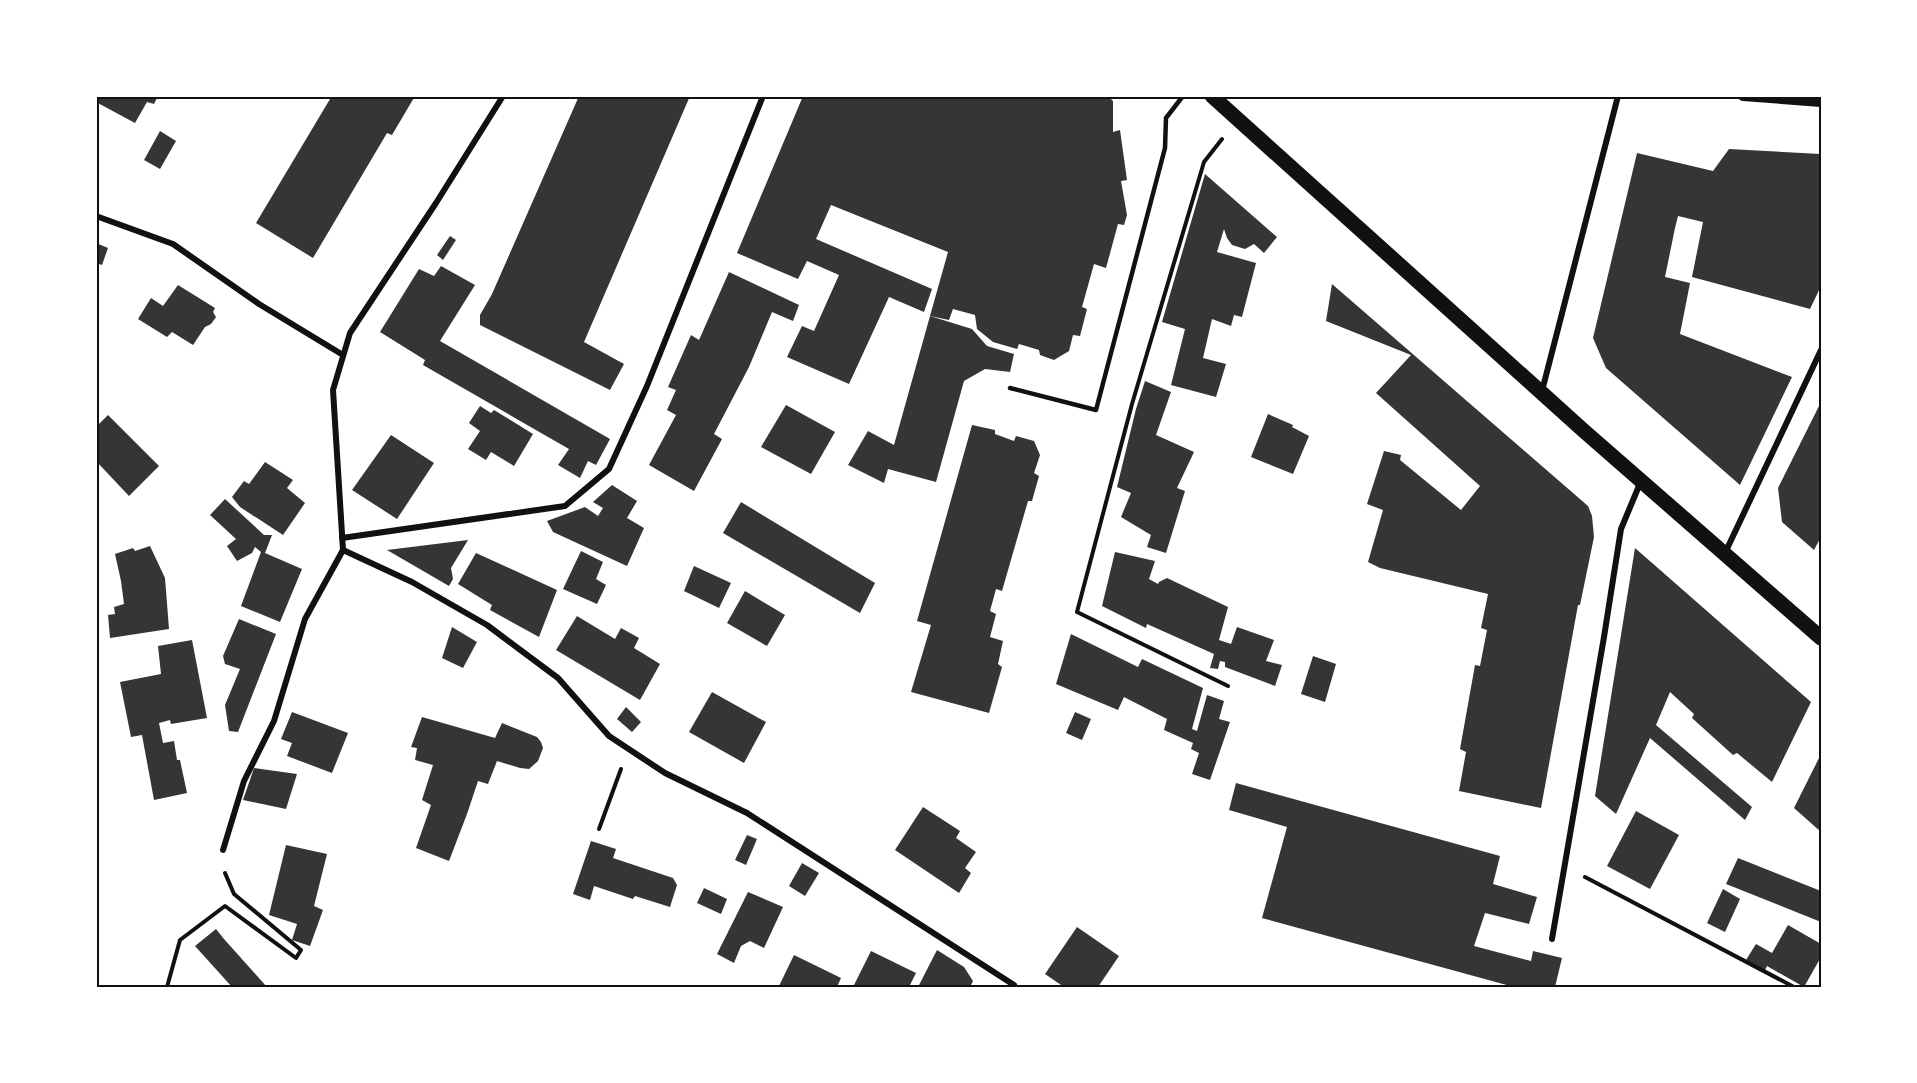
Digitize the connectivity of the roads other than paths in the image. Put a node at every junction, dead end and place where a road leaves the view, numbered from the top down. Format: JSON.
{"nodes":[{"id":1,"x":503,"y":96,"type":"edge"},
{"id":2,"x":763,"y":96,"type":"edge"},
{"id":3,"x":1183,"y":96,"type":"edge"},
{"id":4,"x":1212,"y":96,"type":"edge"},
{"id":5,"x":1618,"y":96,"type":"edge"},
{"id":6,"x":1743,"y":96,"type":"edge"},
{"id":7,"x":1821,"y":102,"type":"edge"},
{"id":8,"x":96,"y":216,"type":"edge"},
{"id":9,"x":1821,"y":350,"type":"edge"},
{"id":10,"x":344,"y":355,"type":"junction"},
{"id":11,"x":1010,"y":388,"type":"dead end"},
{"id":12,"x":1541,"y":392,"type":"junction"},
{"id":13,"x":1641,"y":480,"type":"junction"},
{"id":14,"x":342,"y":538,"type":"junction"},
{"id":15,"x":343,"y":550,"type":"junction"},
{"id":16,"x":1724,"y":554,"type":"junction"},
{"id":17,"x":1821,"y":638,"type":"edge"},
{"id":18,"x":223,"y":850,"type":"road end"},
{"id":19,"x":1552,"y":939,"type":"dead end"},
{"id":20,"x":1014,"y":985,"type":"dead end"}],
"edges":[{"from":1,"to":10,"type":"street"},
{"from":2,"to":14,"type":"street"},
{"from":3,"to":11,"type":"lane"},
{"from":4,"to":12,"type":"main road"},
{"from":5,"to":12,"type":"street"},
{"from":6,"to":7,"type":"street"},
{"from":8,"to":10,"type":"street"},
{"from":9,"to":16,"type":"street"},
{"from":10,"to":14,"type":"street"},
{"from":12,"to":13,"type":"main road"},
{"from":13,"to":16,"type":"main road"},
{"from":13,"to":19,"type":"street"},
{"from":14,"to":15,"type":"street"},
{"from":15,"to":18,"type":"street"},
{"from":15,"to":20,"type":"street"},
{"from":16,"to":17,"type":"main road"}]}
